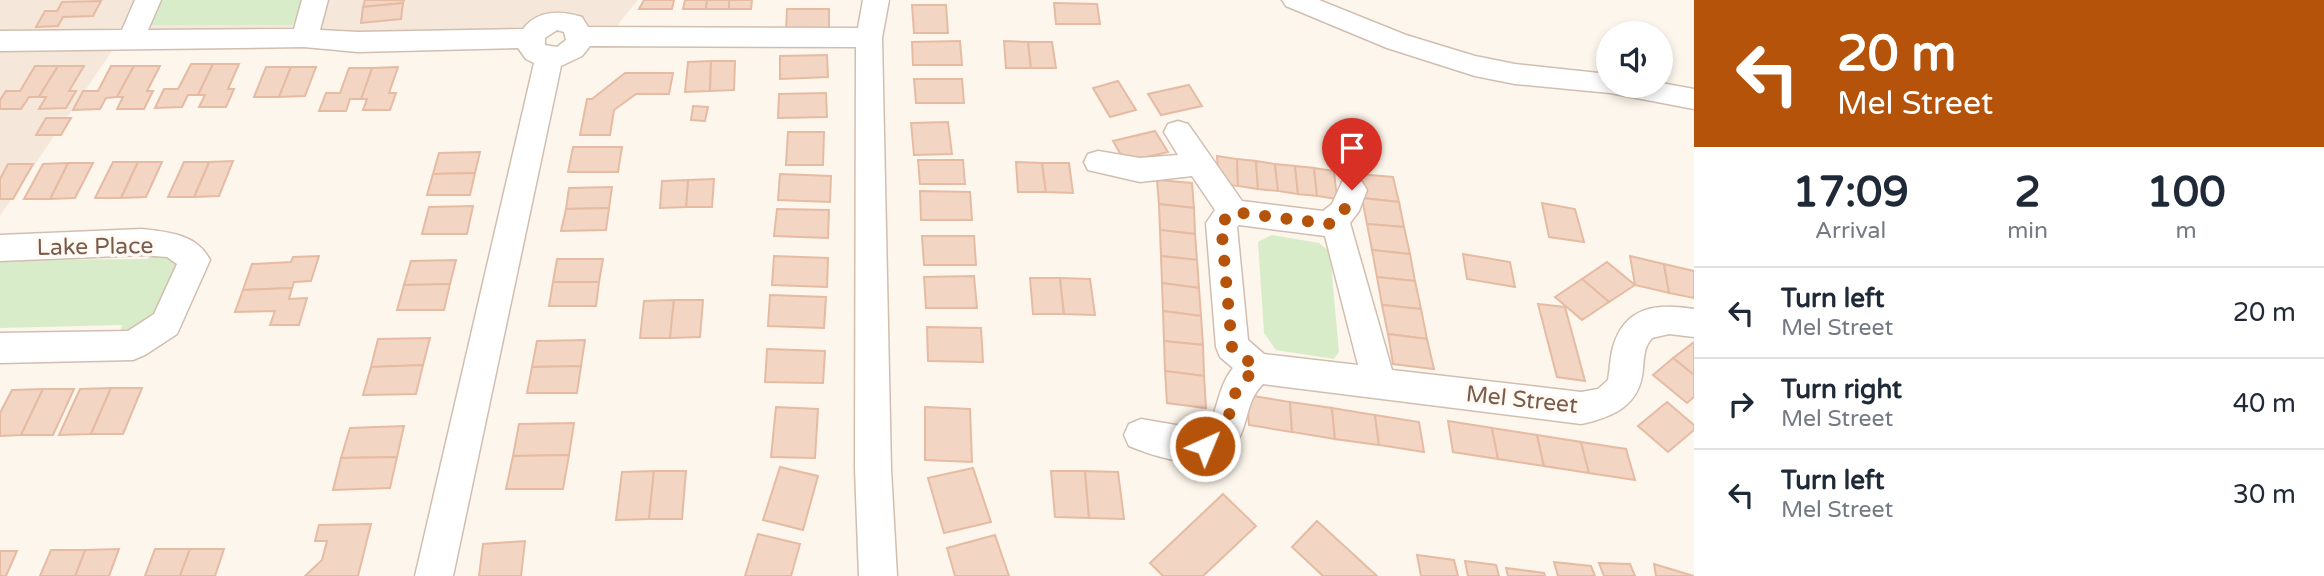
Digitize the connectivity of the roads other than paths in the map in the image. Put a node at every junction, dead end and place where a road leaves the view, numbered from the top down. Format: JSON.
{"nodes":[{"id":1,"x":148,"y":0,"type":"edge"},
{"id":2,"x":315,"y":0,"type":"edge"},
{"id":3,"x":876,"y":0,"type":"edge"},
{"id":4,"x":1295,"y":0,"type":"edge"},
{"id":5,"x":560,"y":11,"type":"edge"},
{"id":6,"x":581,"y":36,"type":"junction"},
{"id":7,"x":304,"y":38,"type":"junction"},
{"id":8,"x":869,"y":38,"type":"junction"},
{"id":9,"x":0,"y":41,"type":"edge"},
{"id":10,"x":130,"y":41,"type":"junction"},
{"id":11,"x":539,"y":48,"type":"junction"},
{"id":12,"x":1596,"y":83,"type":"edge"},
{"id":13,"x":1673,"y":95,"type":"edge"},
{"id":14,"x":1694,"y":99,"type":"edge"},
{"id":15,"x":1178,"y":132,"type":"dead end"},
{"id":16,"x":1098,"y":162,"type":"dead end"},
{"id":17,"x":1197,"y":164,"type":"junction"},
{"id":18,"x":1352,"y":190,"type":"dead end"},
{"id":19,"x":1233,"y":212,"type":"junction"},
{"id":20,"x":1329,"y":224,"type":"junction"},
{"id":21,"x":0,"y":248,"type":"edge"},
{"id":22,"x":1694,"y":323,"type":"edge"},
{"id":23,"x":0,"y":348,"type":"edge"},
{"id":24,"x":1256,"y":368,"type":"junction"},
{"id":25,"x":1379,"y":382,"type":"junction"},
{"id":26,"x":1141,"y":435,"type":"dead end"},
{"id":27,"x":434,"y":576,"type":"edge"},
{"id":28,"x":878,"y":576,"type":"edge"}],
"edges":[{"from":1,"to":10,"type":"street"},
{"from":2,"to":7,"type":"street"},
{"from":3,"to":8,"type":"street"},
{"from":4,"to":12,"type":"street"},
{"from":5,"to":6,"type":"street"},
{"from":5,"to":11,"type":"street"},
{"from":6,"to":8,"type":"street"},
{"from":6,"to":11,"type":"street"},
{"from":7,"to":10,"type":"street"},
{"from":7,"to":11,"type":"street"},
{"from":8,"to":28,"type":"street"},
{"from":9,"to":10,"type":"street"},
{"from":11,"to":27,"type":"street"},
{"from":13,"to":14,"type":"street"},
{"from":15,"to":17,"type":"street"},
{"from":16,"to":17,"type":"street"},
{"from":17,"to":19,"type":"street"},
{"from":18,"to":20,"type":"street"},
{"from":19,"to":20,"type":"street"},
{"from":19,"to":24,"type":"street"},
{"from":20,"to":25,"type":"street"},
{"from":21,"to":23,"type":"street","name":"Lake Place"},
{"from":22,"to":25,"type":"street","name":"Mel Street"},
{"from":24,"to":25,"type":"street","name":"Mel Street"},
{"from":24,"to":26,"type":"street"}]}
